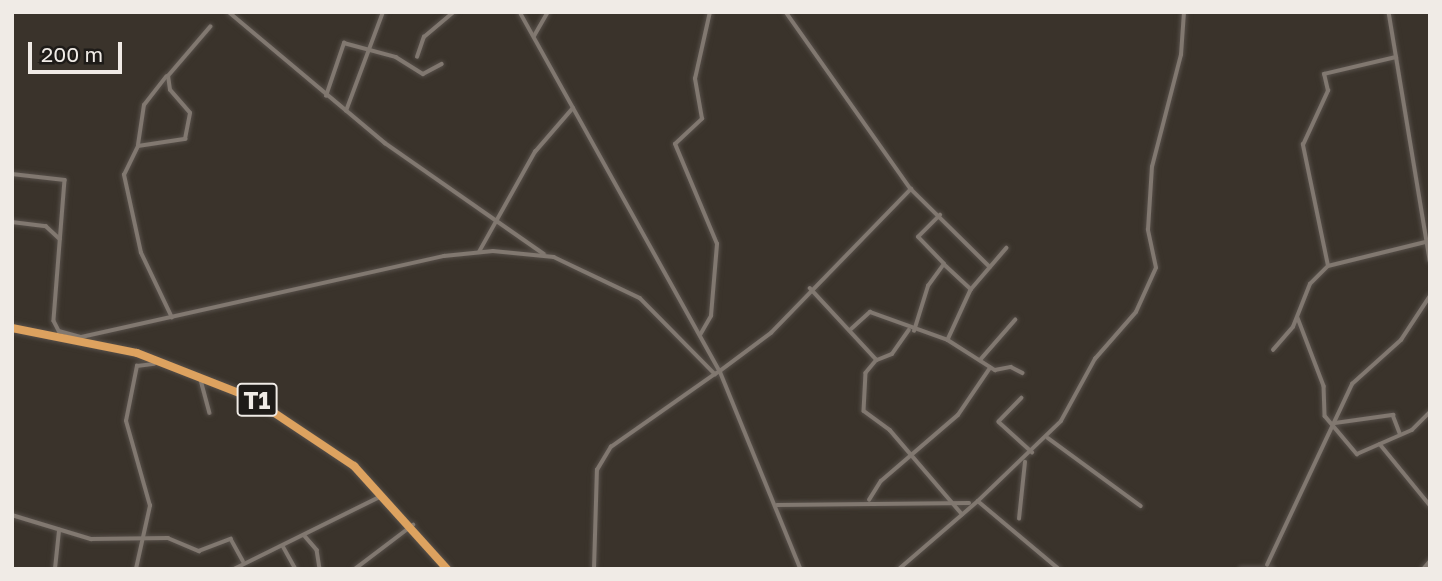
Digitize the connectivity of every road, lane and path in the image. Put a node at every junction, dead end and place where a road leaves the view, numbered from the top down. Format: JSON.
{"nodes":[{"id":1,"x":229,"y":12,"type":"edge"},
{"id":2,"x":383,"y":12,"type":"edge"},
{"id":3,"x":454,"y":12,"type":"edge"},
{"id":4,"x":520,"y":12,"type":"edge"},
{"id":5,"x":548,"y":12,"type":"edge"},
{"id":6,"x":710,"y":12,"type":"edge"},
{"id":7,"x":786,"y":12,"type":"edge"},
{"id":8,"x":1184,"y":12,"type":"edge"},
{"id":9,"x":1389,"y":12,"type":"edge"},
{"id":10,"x":210,"y":27,"type":"dead end"},
{"id":11,"x":534,"y":36,"type":"junction"},
{"id":12,"x":371,"y":50,"type":"junction"},
{"id":13,"x":416,"y":57,"type":"dead end"},
{"id":14,"x":1396,"y":57,"type":"junction"},
{"id":15,"x":442,"y":64,"type":"dead end"},
{"id":16,"x":168,"y":76,"type":"junction"},
{"id":17,"x":326,"y":96,"type":"junction"},
{"id":18,"x":573,"y":108,"type":"junction"},
{"id":19,"x":346,"y":111,"type":"junction"},
{"id":20,"x":138,"y":146,"type":"junction"},
{"id":21,"x":12,"y":174,"type":"edge"},
{"id":22,"x":911,"y":189,"type":"junction"},
{"id":23,"x":940,"y":215,"type":"junction"},
{"id":24,"x":493,"y":221,"type":"junction"},
{"id":25,"x":12,"y":222,"type":"edge"},
{"id":26,"x":1430,"y":222,"type":"edge"},
{"id":27,"x":1424,"y":226,"type":"junction"},
{"id":28,"x":61,"y":240,"type":"junction"},
{"id":29,"x":1426,"y":242,"type":"junction"},
{"id":30,"x":1007,"y":248,"type":"dead end"},
{"id":31,"x":479,"y":252,"type":"junction"},
{"id":32,"x":545,"y":256,"type":"junction"},
{"id":33,"x":1430,"y":261,"type":"edge"},
{"id":34,"x":944,"y":264,"type":"junction"},
{"id":35,"x":1328,"y":266,"type":"junction"},
{"id":36,"x":990,"y":267,"type":"junction"},
{"id":37,"x":810,"y":288,"type":"junction"},
{"id":38,"x":971,"y":290,"type":"junction"},
{"id":39,"x":1430,"y":296,"type":"edge"},
{"id":40,"x":172,"y":318,"type":"junction"},
{"id":41,"x":1298,"y":318,"type":"junction"},
{"id":42,"x":1016,"y":320,"type":"dead end"},
{"id":43,"x":12,"y":327,"type":"edge"},
{"id":44,"x":849,"y":330,"type":"junction"},
{"id":45,"x":912,"y":330,"type":"junction"},
{"id":46,"x":700,"y":335,"type":"junction"},
{"id":47,"x":79,"y":337,"type":"junction"},
{"id":48,"x":948,"y":340,"type":"junction"},
{"id":49,"x":1273,"y":350,"type":"dead end"},
{"id":50,"x":981,"y":359,"type":"junction"},
{"id":51,"x":877,"y":360,"type":"junction"},
{"id":52,"x":990,"y":368,"type":"junction"},
{"id":53,"x":717,"y":372,"type":"junction"},
{"id":54,"x":1023,"y":373,"type":"dead end"},
{"id":55,"x":1022,"y":398,"type":"dead end"},
{"id":56,"x":1430,"y":412,"type":"edge"},
{"id":57,"x":210,"y":413,"type":"dead end"},
{"id":58,"x":1333,"y":424,"type":"junction"},
{"id":59,"x":1400,"y":433,"type":"junction"},
{"id":60,"x":1047,"y":438,"type":"junction"},
{"id":61,"x":1380,"y":444,"type":"junction"},
{"id":62,"x":1032,"y":452,"type":"junction"},
{"id":63,"x":910,"y":454,"type":"junction"},
{"id":64,"x":1026,"y":458,"type":"junction"},
{"id":65,"x":384,"y":495,"type":"junction"},
{"id":66,"x":869,"y":500,"type":"junction"},
{"id":67,"x":978,"y":501,"type":"junction"},
{"id":68,"x":971,"y":503,"type":"junction"},
{"id":69,"x":777,"y":505,"type":"junction"},
{"id":70,"x":955,"y":505,"type":"junction"},
{"id":71,"x":1430,"y":505,"type":"edge"},
{"id":72,"x":1141,"y":506,"type":"dead end"},
{"id":73,"x":962,"y":514,"type":"junction"},
{"id":74,"x":12,"y":515,"type":"edge"},
{"id":75,"x":1019,"y":519,"type":"dead end"},
{"id":76,"x":413,"y":525,"type":"junction"},
{"id":77,"x":59,"y":530,"type":"junction"},
{"id":78,"x":304,"y":535,"type":"junction"},
{"id":79,"x":144,"y":537,"type":"junction"},
{"id":80,"x":284,"y":546,"type":"junction"},
{"id":81,"x":243,"y":561,"type":"junction"},
{"id":82,"x":1430,"y":561,"type":"edge"},
{"id":83,"x":1267,"y":565,"type":"junction"},
{"id":84,"x":55,"y":569,"type":"edge"},
{"id":85,"x":135,"y":569,"type":"edge"},
{"id":86,"x":234,"y":569,"type":"edge"},
{"id":87,"x":296,"y":569,"type":"edge"},
{"id":88,"x":320,"y":569,"type":"edge"},
{"id":89,"x":355,"y":569,"type":"edge"},
{"id":90,"x":447,"y":569,"type":"edge"},
{"id":91,"x":594,"y":569,"type":"edge"},
{"id":92,"x":801,"y":569,"type":"edge"},
{"id":93,"x":899,"y":569,"type":"edge"},
{"id":94,"x":1059,"y":569,"type":"edge"},
{"id":95,"x":1241,"y":569,"type":"edge"},
{"id":96,"x":1272,"y":569,"type":"edge"},
{"id":97,"x":1423,"y":569,"type":"edge"}],
"edges":[{"from":1,"to":17,"type":"street"},
{"from":2,"to":12,"type":"street"},
{"from":3,"to":13,"type":"street"},
{"from":4,"to":11,"type":"street"},
{"from":5,"to":11,"type":"street"},
{"from":6,"to":46,"type":"street"},
{"from":7,"to":22,"type":"street"},
{"from":8,"to":60,"type":"street"},
{"from":9,"to":14,"type":"street"},
{"from":10,"to":16,"type":"street"},
{"from":11,"to":18,"type":"street"},
{"from":12,"to":15,"type":"street"},
{"from":12,"to":17,"type":"street"},
{"from":12,"to":19,"type":"street"},
{"from":14,"to":27,"type":"street"},
{"from":14,"to":35,"type":"street"},
{"from":16,"to":20,"type":"street"},
{"from":16,"to":20,"type":"street"},
{"from":17,"to":19,"type":"street"},
{"from":18,"to":24,"type":"street"},
{"from":18,"to":46,"type":"street"},
{"from":19,"to":24,"type":"street"},
{"from":20,"to":40,"type":"street"},
{"from":21,"to":28,"type":"street"},
{"from":22,"to":23,"type":"street"},
{"from":22,"to":37,"type":"street"},
{"from":23,"to":34,"type":"street"},
{"from":23,"to":36,"type":"street"},
{"from":24,"to":31,"type":"street"},
{"from":24,"to":32,"type":"street"},
{"from":25,"to":28,"type":"street"},
{"from":26,"to":27,"type":"street"},
{"from":27,"to":29,"type":"street"},
{"from":28,"to":47,"type":"street"},
{"from":29,"to":33,"type":"street"},
{"from":29,"to":35,"type":"street"},
{"from":30,"to":36,"type":"street"},
{"from":31,"to":32,"type":"street"},
{"from":31,"to":40,"type":"street"},
{"from":32,"to":53,"type":"street"},
{"from":34,"to":38,"type":"street"},
{"from":34,"to":45,"type":"street"},
{"from":35,"to":41,"type":"street"},
{"from":36,"to":38,"type":"street"},
{"from":37,"to":44,"type":"street"},
{"from":37,"to":53,"type":"street"},
{"from":38,"to":48,"type":"street"},
{"from":39,"to":58,"type":"street"},
{"from":40,"to":47,"type":"street"},
{"from":41,"to":49,"type":"street"},
{"from":41,"to":58,"type":"street"},
{"from":42,"to":50,"type":"street"},
{"from":43,"to":47,"type":"highway","number":"T1"},
{"from":44,"to":45,"type":"street"},
{"from":44,"to":51,"type":"street"},
{"from":45,"to":48,"type":"street"},
{"from":45,"to":51,"type":"street"},
{"from":46,"to":53,"type":"street"},
{"from":47,"to":65,"type":"highway","number":"T1"},
{"from":48,"to":50,"type":"street"},
{"from":50,"to":52,"type":"street"},
{"from":51,"to":63,"type":"street"},
{"from":52,"to":54,"type":"street"},
{"from":52,"to":63,"type":"street"},
{"from":53,"to":69,"type":"street"},
{"from":53,"to":91,"type":"street"},
{"from":55,"to":62,"type":"street"},
{"from":56,"to":59,"type":"street"},
{"from":57,"to":79,"type":"street"},
{"from":58,"to":59,"type":"street"},
{"from":58,"to":61,"type":"street"},
{"from":58,"to":83,"type":"street"},
{"from":59,"to":61,"type":"street"},
{"from":60,"to":62,"type":"street"},
{"from":60,"to":72,"type":"street"},
{"from":61,"to":71,"type":"street"},
{"from":62,"to":64,"type":"street"},
{"from":63,"to":66,"type":"street"},
{"from":63,"to":70,"type":"street"},
{"from":64,"to":67,"type":"street"},
{"from":64,"to":75,"type":"street"},
{"from":65,"to":76,"type":"highway","number":"T1"},
{"from":65,"to":78,"type":"street"},
{"from":66,"to":69,"type":"street"},
{"from":66,"to":70,"type":"street"},
{"from":67,"to":68,"type":"street"},
{"from":67,"to":94,"type":"street"},
{"from":68,"to":70,"type":"street"},
{"from":68,"to":73,"type":"street"},
{"from":69,"to":92,"type":"street"},
{"from":70,"to":73,"type":"street"},
{"from":73,"to":93,"type":"street"},
{"from":74,"to":77,"type":"street"},
{"from":76,"to":89,"type":"street"},
{"from":76,"to":90,"type":"highway","number":"T1"},
{"from":77,"to":79,"type":"street"},
{"from":77,"to":84,"type":"street"},
{"from":78,"to":80,"type":"street"},
{"from":78,"to":88,"type":"street"},
{"from":79,"to":81,"type":"street"},
{"from":79,"to":85,"type":"street"},
{"from":80,"to":81,"type":"street"},
{"from":80,"to":87,"type":"street"},
{"from":81,"to":86,"type":"street"},
{"from":82,"to":97,"type":"street"},
{"from":83,"to":95,"type":"street"},
{"from":83,"to":96,"type":"street"}]}
